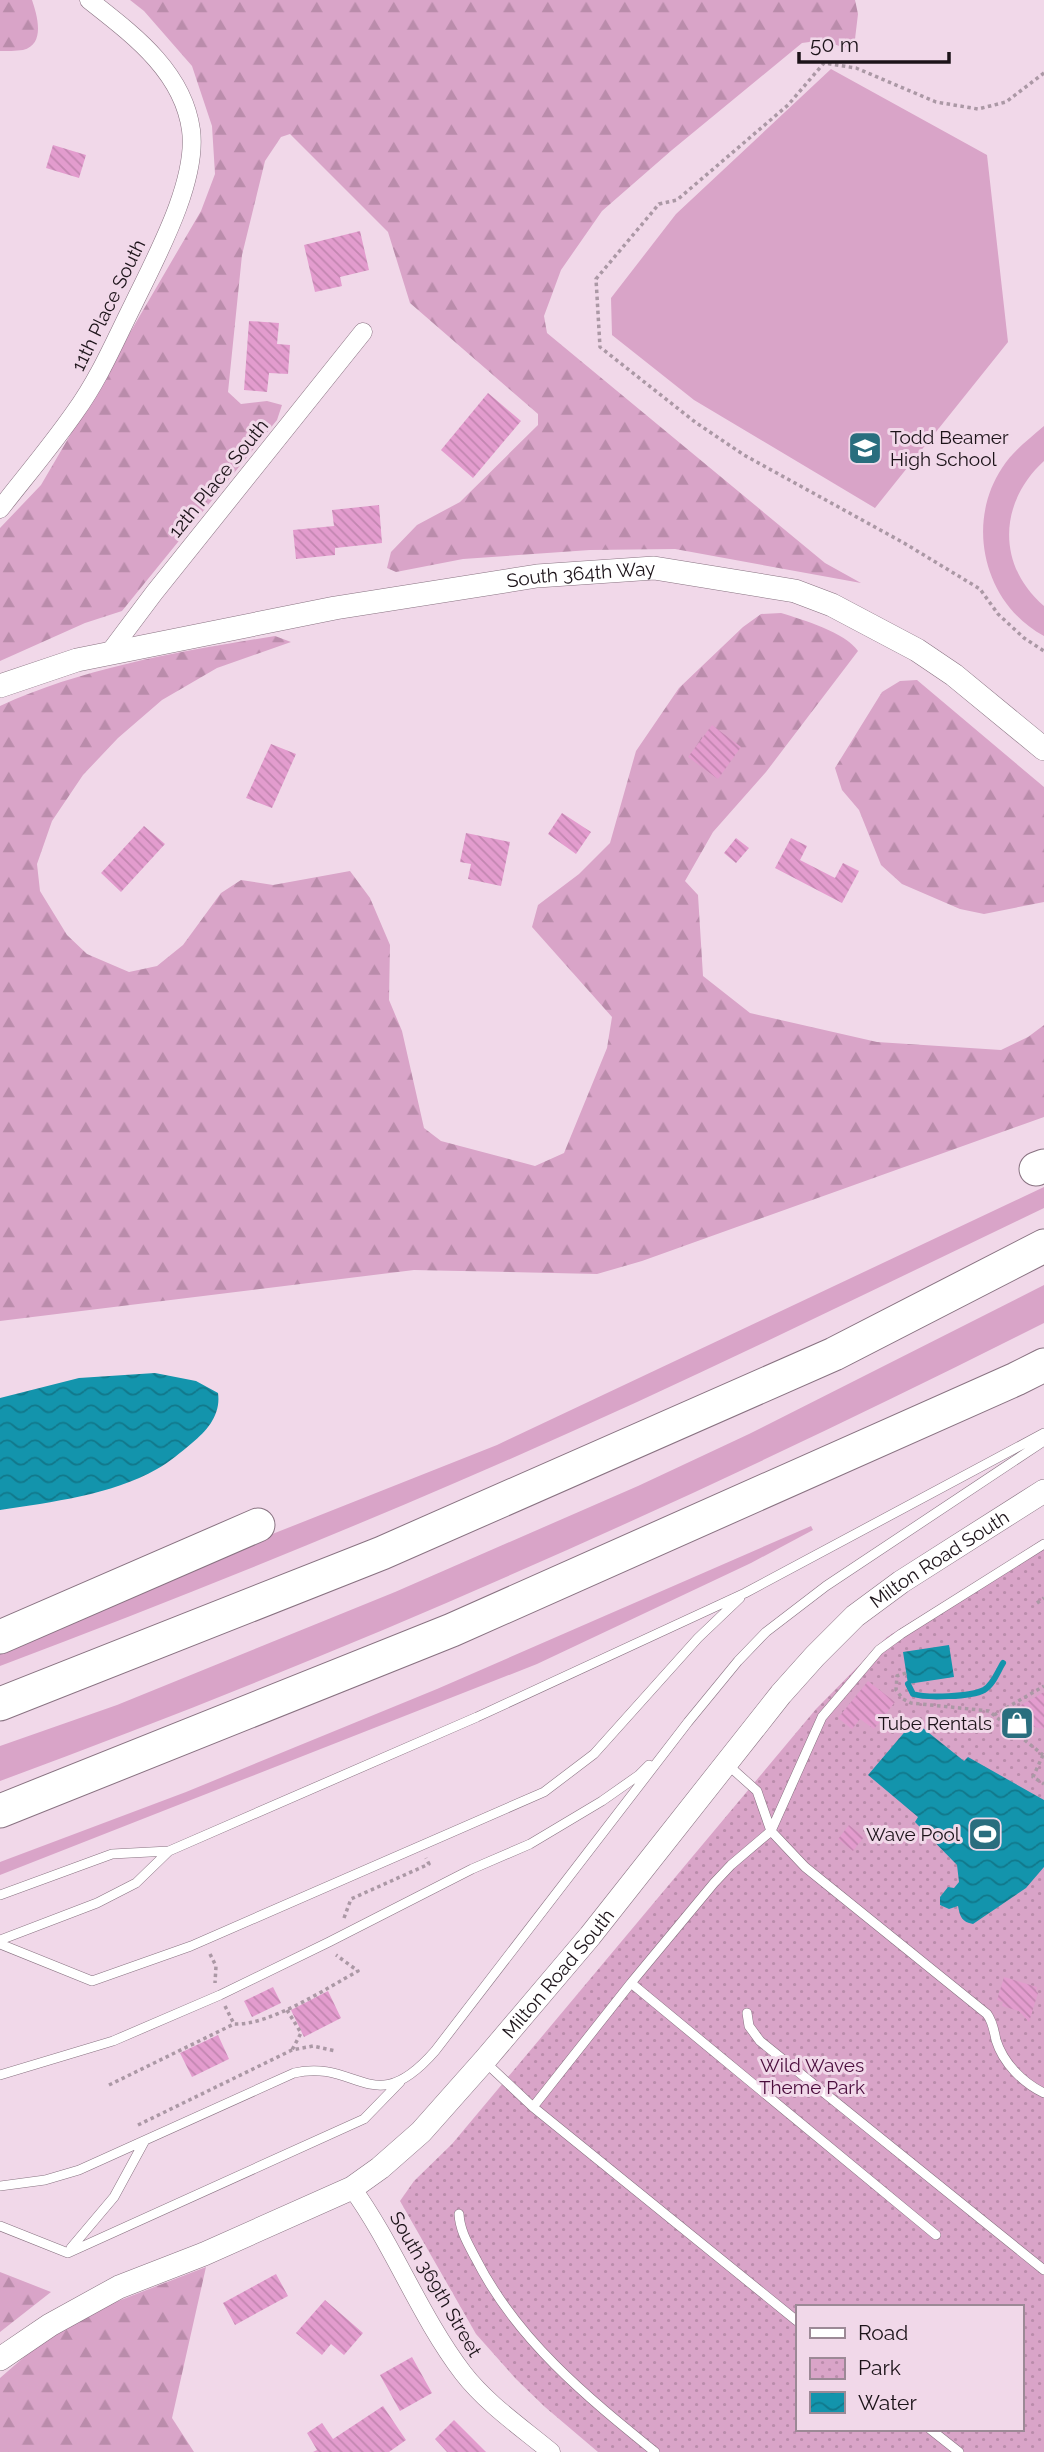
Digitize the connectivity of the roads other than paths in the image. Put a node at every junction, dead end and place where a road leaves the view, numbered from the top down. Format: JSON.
{"nodes":[{"id":1,"x":89,"y":0,"type":"edge"},
{"id":2,"x":363,"y":332,"type":"dead end"},
{"id":3,"x":0,"y":509,"type":"edge"},
{"id":4,"x":109,"y":653,"type":"junction"},
{"id":5,"x":0,"y":686,"type":"edge"},
{"id":6,"x":1044,"y":750,"type":"edge"},
{"id":7,"x":1044,"y":1246,"type":"edge"},
{"id":8,"x":1041,"y":1364,"type":"edge"},
{"id":9,"x":1044,"y":1433,"type":"edge"},
{"id":10,"x":1044,"y":1441,"type":"edge"},
{"id":11,"x":1044,"y":1491,"type":"edge"},
{"id":12,"x":258,"y":1525,"type":"dead end"},
{"id":13,"x":1044,"y":1544,"type":"edge"},
{"id":14,"x":745,"y":1593,"type":"junction"},
{"id":15,"x":0,"y":1637,"type":"edge"},
{"id":16,"x":0,"y":1704,"type":"edge"},
{"id":17,"x":688,"y":1722,"type":"junction"},
{"id":18,"x":726,"y":1763,"type":"junction"},
{"id":19,"x":0,"y":1811,"type":"edge"},
{"id":20,"x":771,"y":1831,"type":"junction"},
{"id":21,"x":169,"y":1851,"type":"junction"},
{"id":22,"x":0,"y":1895,"type":"edge"},
{"id":23,"x":0,"y":1942,"type":"edge"},
{"id":24,"x":631,"y":1983,"type":"junction"},
{"id":25,"x":747,"y":2013,"type":"dead end"},
{"id":26,"x":484,"y":2061,"type":"junction"},
{"id":27,"x":0,"y":2076,"type":"edge"},
{"id":28,"x":403,"y":2080,"type":"junction"},
{"id":29,"x":1044,"y":2093,"type":"edge"},
{"id":30,"x":533,"y":2108,"type":"junction"},
{"id":31,"x":145,"y":2141,"type":"junction"},
{"id":32,"x":0,"y":2186,"type":"edge"},
{"id":33,"x":352,"y":2188,"type":"junction"},
{"id":34,"x":459,"y":2214,"type":"dead end"},
{"id":35,"x":0,"y":2226,"type":"edge"},
{"id":36,"x":936,"y":2235,"type":"dead end"},
{"id":37,"x":68,"y":2253,"type":"junction"},
{"id":38,"x":1044,"y":2270,"type":"edge"},
{"id":39,"x":796,"y":2320,"type":"edge"},
{"id":40,"x":0,"y":2359,"type":"edge"},
{"id":41,"x":933,"y":2431,"type":"edge"},
{"id":42,"x":551,"y":2452,"type":"edge"},
{"id":43,"x":655,"y":2452,"type":"edge"},
{"id":44,"x":959,"y":2452,"type":"edge"}],
"edges":[{"from":1,"to":3,"type":"street","name":"11th Place South"},
{"from":2,"to":4,"type":"street","name":"12th Place South"},
{"from":4,"to":5,"type":"street","name":"South 364th Way"},
{"from":4,"to":6,"type":"street","name":"South 364th Way"},
{"from":7,"to":16,"type":"highway"},
{"from":8,"to":19,"type":"highway"},
{"from":9,"to":14,"type":"lane"},
{"from":10,"to":17,"type":"lane"},
{"from":11,"to":18,"type":"street","name":"Milton Road South"},
{"from":12,"to":15,"type":"highway"},
{"from":13,"to":20,"type":"lane"},
{"from":14,"to":21,"type":"lane"},
{"from":14,"to":23,"type":"lane"},
{"from":17,"to":27,"type":"lane"},
{"from":17,"to":28,"type":"lane"},
{"from":18,"to":20,"type":"lane"},
{"from":18,"to":26,"type":"street","name":"Milton Road South"},
{"from":20,"to":24,"type":"lane"},
{"from":20,"to":29,"type":"lane"},
{"from":21,"to":22,"type":"lane"},
{"from":21,"to":23,"type":"lane"},
{"from":24,"to":30,"type":"lane"},
{"from":24,"to":36,"type":"lane"},
{"from":25,"to":38,"type":"lane"},
{"from":26,"to":30,"type":"lane"},
{"from":26,"to":33,"type":"street","name":"Milton Road South"},
{"from":28,"to":31,"type":"lane"},
{"from":28,"to":37,"type":"lane"},
{"from":30,"to":39,"type":"lane"},
{"from":31,"to":32,"type":"lane"},
{"from":31,"to":37,"type":"lane"},
{"from":33,"to":40,"type":"street","name":"Milton Road South"},
{"from":33,"to":42,"type":"street","name":"South 369th Street"},
{"from":34,"to":43,"type":"lane"},
{"from":35,"to":37,"type":"lane"},
{"from":41,"to":44,"type":"lane"}]}
